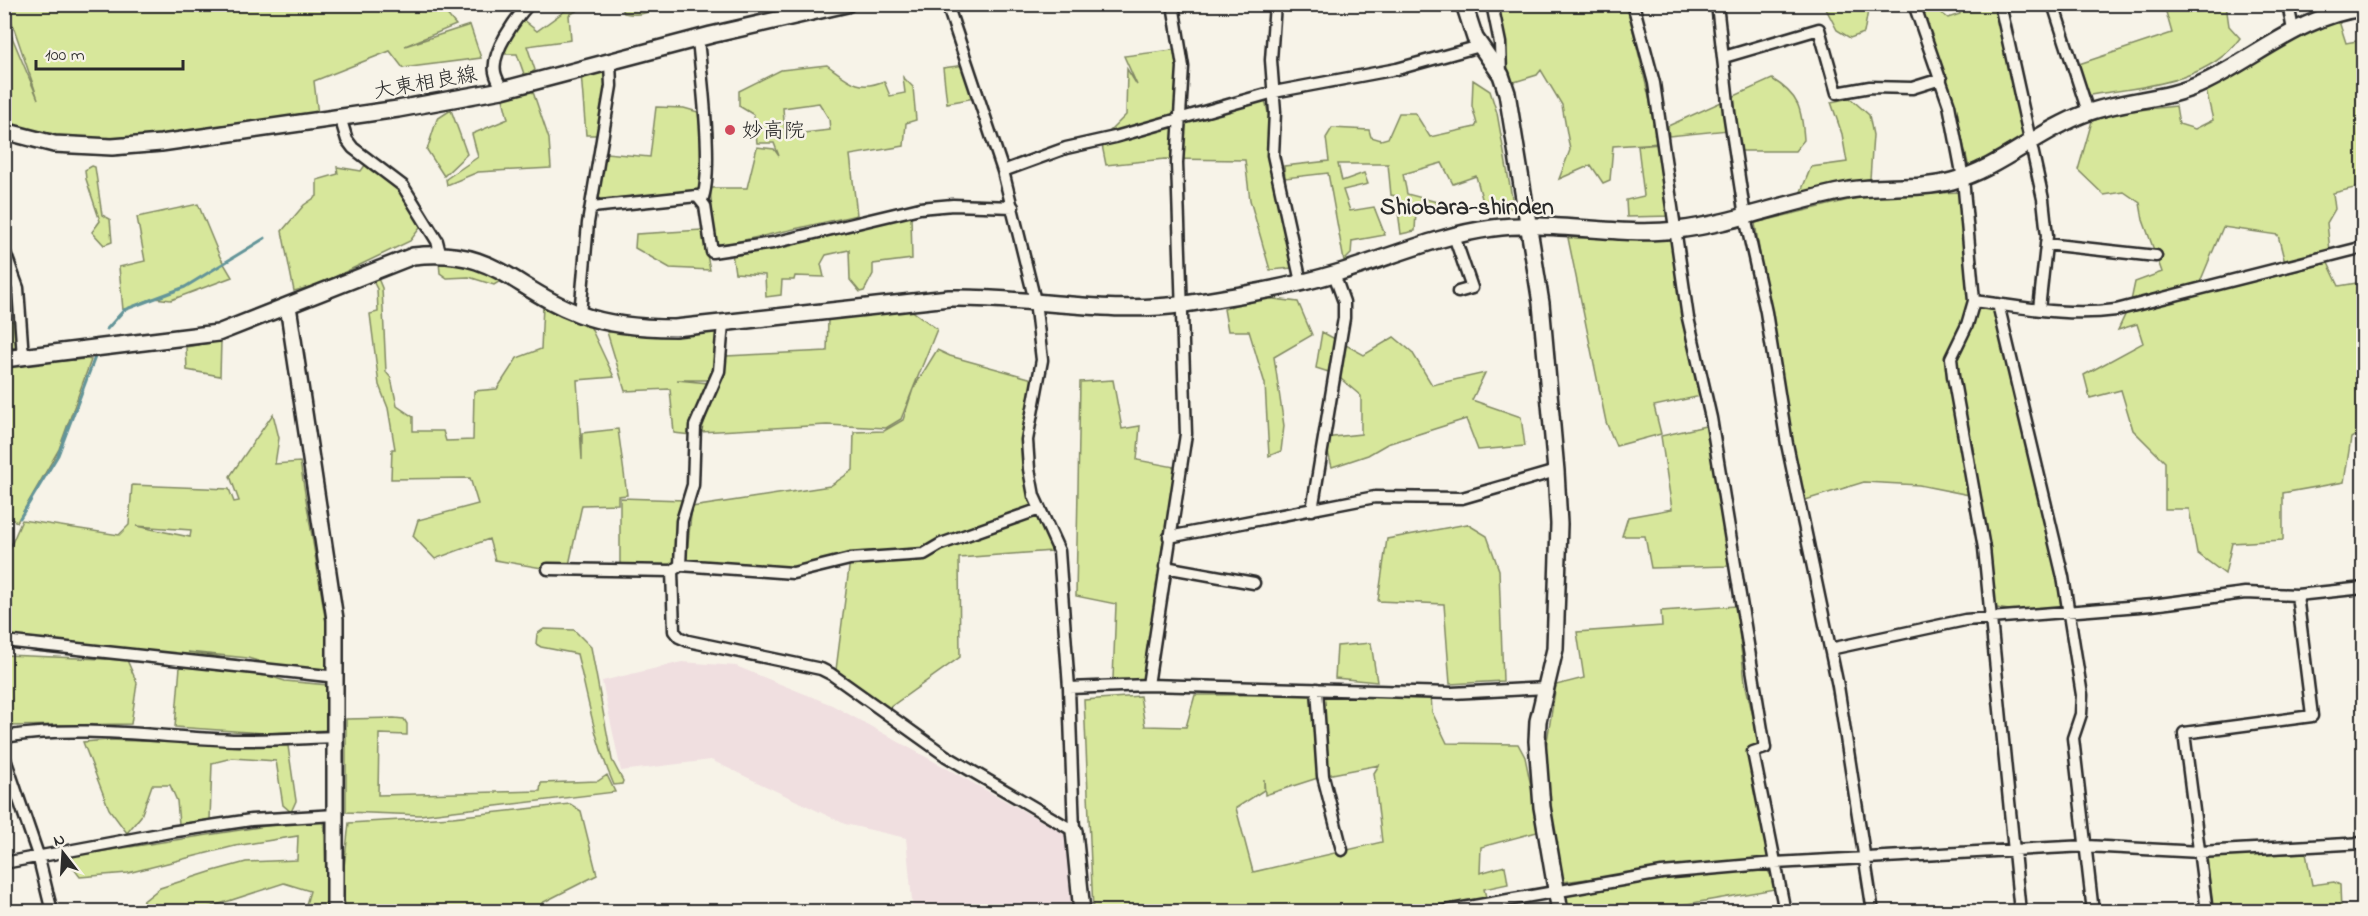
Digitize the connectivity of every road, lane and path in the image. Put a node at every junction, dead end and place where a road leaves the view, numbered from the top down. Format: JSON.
{"nodes":[{"id":1,"x":529,"y":4,"type":"edge"},
{"id":2,"x":847,"y":4,"type":"edge"},
{"id":3,"x":947,"y":4,"type":"edge"},
{"id":4,"x":1173,"y":4,"type":"edge"},
{"id":5,"x":1275,"y":4,"type":"edge"},
{"id":6,"x":1464,"y":4,"type":"edge"},
{"id":7,"x":1491,"y":4,"type":"edge"},
{"id":8,"x":1633,"y":4,"type":"edge"},
{"id":9,"x":1717,"y":4,"type":"edge"},
{"id":10,"x":1914,"y":4,"type":"edge"},
{"id":11,"x":2000,"y":4,"type":"edge"},
{"id":12,"x":2053,"y":4,"type":"edge"},
{"id":13,"x":2288,"y":4,"type":"edge"},
{"id":14,"x":2364,"y":8,"type":"edge"},
{"id":15,"x":2293,"y":30,"type":"junction"},
{"id":16,"x":698,"y":39,"type":"junction"},
{"id":17,"x":1480,"y":45,"type":"junction"},
{"id":18,"x":1724,"y":57,"type":"junction"},
{"id":19,"x":610,"y":63,"type":"junction"},
{"id":20,"x":1501,"y":75,"type":"junction"},
{"id":21,"x":1941,"y":79,"type":"junction"},
{"id":22,"x":502,"y":90,"type":"junction"},
{"id":23,"x":1274,"y":92,"type":"junction"},
{"id":24,"x":2088,"y":112,"type":"junction"},
{"id":25,"x":340,"y":117,"type":"junction"},
{"id":26,"x":1180,"y":120,"type":"junction"},
{"id":27,"x":4,"y":131,"type":"edge"},
{"id":28,"x":2029,"y":142,"type":"junction"},
{"id":29,"x":1003,"y":171,"type":"junction"},
{"id":30,"x":1963,"y":178,"type":"junction"},
{"id":31,"x":702,"y":200,"type":"junction"},
{"id":32,"x":592,"y":207,"type":"junction"},
{"id":33,"x":1013,"y":207,"type":"junction"},
{"id":34,"x":1745,"y":217,"type":"junction"},
{"id":35,"x":1528,"y":226,"type":"junction"},
{"id":36,"x":1677,"y":230,"type":"junction"},
{"id":37,"x":1454,"y":236,"type":"junction"},
{"id":38,"x":2046,"y":244,"type":"junction"},
{"id":39,"x":2364,"y":247,"type":"edge"},
{"id":40,"x":4,"y":250,"type":"edge"},
{"id":41,"x":440,"y":253,"type":"junction"},
{"id":42,"x":2156,"y":256,"type":"dead end"},
{"id":43,"x":1334,"y":274,"type":"junction"},
{"id":44,"x":1301,"y":282,"type":"junction"},
{"id":45,"x":1458,"y":292,"type":"dead end"},
{"id":46,"x":1035,"y":301,"type":"junction"},
{"id":47,"x":1974,"y":301,"type":"junction"},
{"id":48,"x":1182,"y":304,"type":"junction"},
{"id":49,"x":1998,"y":304,"type":"junction"},
{"id":50,"x":288,"y":306,"type":"junction"},
{"id":51,"x":2039,"y":309,"type":"junction"},
{"id":52,"x":580,"y":315,"type":"junction"},
{"id":53,"x":723,"y":323,"type":"junction"},
{"id":54,"x":23,"y":357,"type":"junction"},
{"id":55,"x":4,"y":359,"type":"edge"},
{"id":56,"x":1556,"y":471,"type":"junction"},
{"id":57,"x":1040,"y":509,"type":"junction"},
{"id":58,"x":1312,"y":510,"type":"junction"},
{"id":59,"x":1169,"y":537,"type":"junction"},
{"id":60,"x":1165,"y":567,"type":"junction"},
{"id":61,"x":676,"y":568,"type":"junction"},
{"id":62,"x":548,"y":569,"type":"dead end"},
{"id":63,"x":1254,"y":583,"type":"dead end"},
{"id":64,"x":2364,"y":588,"type":"edge"},
{"id":65,"x":2297,"y":595,"type":"junction"},
{"id":66,"x":2068,"y":612,"type":"junction"},
{"id":67,"x":1991,"y":619,"type":"junction"},
{"id":68,"x":4,"y":641,"type":"edge"},
{"id":69,"x":1830,"y":650,"type":"junction"},
{"id":70,"x":337,"y":678,"type":"junction"},
{"id":71,"x":1148,"y":685,"type":"junction"},
{"id":72,"x":1069,"y":688,"type":"junction"},
{"id":73,"x":1547,"y":688,"type":"junction"},
{"id":74,"x":1317,"y":689,"type":"junction"},
{"id":75,"x":4,"y":737,"type":"edge"},
{"id":76,"x":336,"y":737,"type":"junction"},
{"id":77,"x":4,"y":756,"type":"edge"},
{"id":78,"x":336,"y":814,"type":"junction"},
{"id":79,"x":1074,"y":831,"type":"junction"},
{"id":80,"x":2364,"y":843,"type":"edge"},
{"id":81,"x":2086,"y":846,"type":"junction"},
{"id":82,"x":2014,"y":849,"type":"junction"},
{"id":83,"x":1342,"y":850,"type":"dead end"},
{"id":84,"x":2200,"y":852,"type":"junction"},
{"id":85,"x":38,"y":855,"type":"junction"},
{"id":86,"x":1865,"y":858,"type":"junction"},
{"id":87,"x":4,"y":863,"type":"edge"},
{"id":88,"x":1775,"y":863,"type":"junction"},
{"id":89,"x":1557,"y":890,"type":"junction"},
{"id":90,"x":52,"y":912,"type":"edge"},
{"id":91,"x":335,"y":912,"type":"edge"},
{"id":92,"x":1082,"y":912,"type":"edge"},
{"id":93,"x":1440,"y":912,"type":"edge"},
{"id":94,"x":1560,"y":912,"type":"edge"},
{"id":95,"x":1785,"y":912,"type":"edge"},
{"id":96,"x":1873,"y":912,"type":"edge"},
{"id":97,"x":2020,"y":912,"type":"edge"},
{"id":98,"x":2093,"y":912,"type":"edge"},
{"id":99,"x":2207,"y":912,"type":"edge"}],
"edges":[{"from":1,"to":22,"type":"street"},
{"from":2,"to":16,"type":"street","name":"大東相良線"},
{"from":3,"to":29,"type":"street"},
{"from":4,"to":26,"type":"street"},
{"from":5,"to":23,"type":"street"},
{"from":6,"to":17,"type":"street"},
{"from":7,"to":20,"type":"street"},
{"from":8,"to":36,"type":"street"},
{"from":9,"to":18,"type":"street"},
{"from":10,"to":21,"type":"street"},
{"from":11,"to":28,"type":"street"},
{"from":12,"to":24,"type":"street"},
{"from":13,"to":15,"type":"street"},
{"from":14,"to":15,"type":"street"},
{"from":15,"to":24,"type":"street"},
{"from":16,"to":19,"type":"street","name":"大東相良線"},
{"from":16,"to":31,"type":"street"},
{"from":17,"to":20,"type":"street"},
{"from":17,"to":23,"type":"street"},
{"from":18,"to":21,"type":"street"},
{"from":18,"to":34,"type":"street"},
{"from":19,"to":22,"type":"street","name":"大東相良線"},
{"from":19,"to":32,"type":"street"},
{"from":20,"to":35,"type":"street"},
{"from":21,"to":30,"type":"street"},
{"from":22,"to":25,"type":"street","name":"大東相良線"},
{"from":23,"to":26,"type":"street"},
{"from":23,"to":44,"type":"street"},
{"from":24,"to":28,"type":"street"},
{"from":25,"to":27,"type":"street","name":"大東相良線"},
{"from":25,"to":41,"type":"street"},
{"from":26,"to":29,"type":"street"},
{"from":26,"to":48,"type":"street"},
{"from":28,"to":30,"type":"street"},
{"from":28,"to":38,"type":"street"},
{"from":29,"to":33,"type":"street"},
{"from":30,"to":34,"type":"street"},
{"from":30,"to":47,"type":"street"},
{"from":31,"to":32,"type":"street"},
{"from":31,"to":33,"type":"street"},
{"from":32,"to":52,"type":"street"},
{"from":33,"to":46,"type":"street"},
{"from":34,"to":36,"type":"street"},
{"from":34,"to":69,"type":"street"},
{"from":35,"to":36,"type":"street"},
{"from":35,"to":37,"type":"street"},
{"from":35,"to":56,"type":"street"},
{"from":36,"to":88,"type":"street"},
{"from":37,"to":43,"type":"street"},
{"from":37,"to":45,"type":"street"},
{"from":38,"to":42,"type":"street"},
{"from":38,"to":51,"type":"street"},
{"from":39,"to":51,"type":"street"},
{"from":40,"to":54,"type":"street"},
{"from":41,"to":50,"type":"street"},
{"from":41,"to":52,"type":"street"},
{"from":43,"to":44,"type":"street"},
{"from":43,"to":58,"type":"street"},
{"from":44,"to":48,"type":"street"},
{"from":46,"to":48,"type":"street"},
{"from":46,"to":53,"type":"street"},
{"from":46,"to":57,"type":"street"},
{"from":47,"to":49,"type":"street"},
{"from":47,"to":67,"type":"street"},
{"from":48,"to":59,"type":"street"},
{"from":49,"to":51,"type":"street"},
{"from":49,"to":66,"type":"street"},
{"from":50,"to":54,"type":"street"},
{"from":50,"to":70,"type":"street"},
{"from":52,"to":53,"type":"street"},
{"from":53,"to":61,"type":"street"},
{"from":54,"to":55,"type":"street"},
{"from":56,"to":58,"type":"street"},
{"from":56,"to":73,"type":"street"},
{"from":57,"to":61,"type":"street"},
{"from":57,"to":72,"type":"street"},
{"from":58,"to":59,"type":"street"},
{"from":59,"to":60,"type":"street"},
{"from":60,"to":63,"type":"street"},
{"from":60,"to":71,"type":"street"},
{"from":61,"to":62,"type":"street"},
{"from":61,"to":79,"type":"street"},
{"from":64,"to":65,"type":"street"},
{"from":65,"to":66,"type":"street"},
{"from":65,"to":84,"type":"street"},
{"from":66,"to":67,"type":"street"},
{"from":66,"to":81,"type":"street"},
{"from":67,"to":69,"type":"street"},
{"from":67,"to":82,"type":"street"},
{"from":68,"to":70,"type":"street"},
{"from":69,"to":86,"type":"street"},
{"from":70,"to":76,"type":"street"},
{"from":71,"to":72,"type":"street"},
{"from":71,"to":74,"type":"street"},
{"from":72,"to":79,"type":"street"},
{"from":73,"to":74,"type":"street"},
{"from":73,"to":89,"type":"street"},
{"from":74,"to":83,"type":"street"},
{"from":75,"to":76,"type":"street"},
{"from":76,"to":78,"type":"street"},
{"from":77,"to":85,"type":"street"},
{"from":78,"to":85,"type":"street"},
{"from":78,"to":91,"type":"street"},
{"from":79,"to":92,"type":"street"},
{"from":80,"to":84,"type":"street"},
{"from":81,"to":82,"type":"street"},
{"from":81,"to":84,"type":"street"},
{"from":81,"to":98,"type":"street"},
{"from":82,"to":86,"type":"street"},
{"from":82,"to":97,"type":"street"},
{"from":84,"to":99,"type":"street"},
{"from":85,"to":87,"type":"street"},
{"from":85,"to":90,"type":"street"},
{"from":86,"to":88,"type":"street"},
{"from":86,"to":96,"type":"street"},
{"from":88,"to":89,"type":"street"},
{"from":88,"to":95,"type":"street"},
{"from":89,"to":93,"type":"street"},
{"from":89,"to":94,"type":"street"}]}
